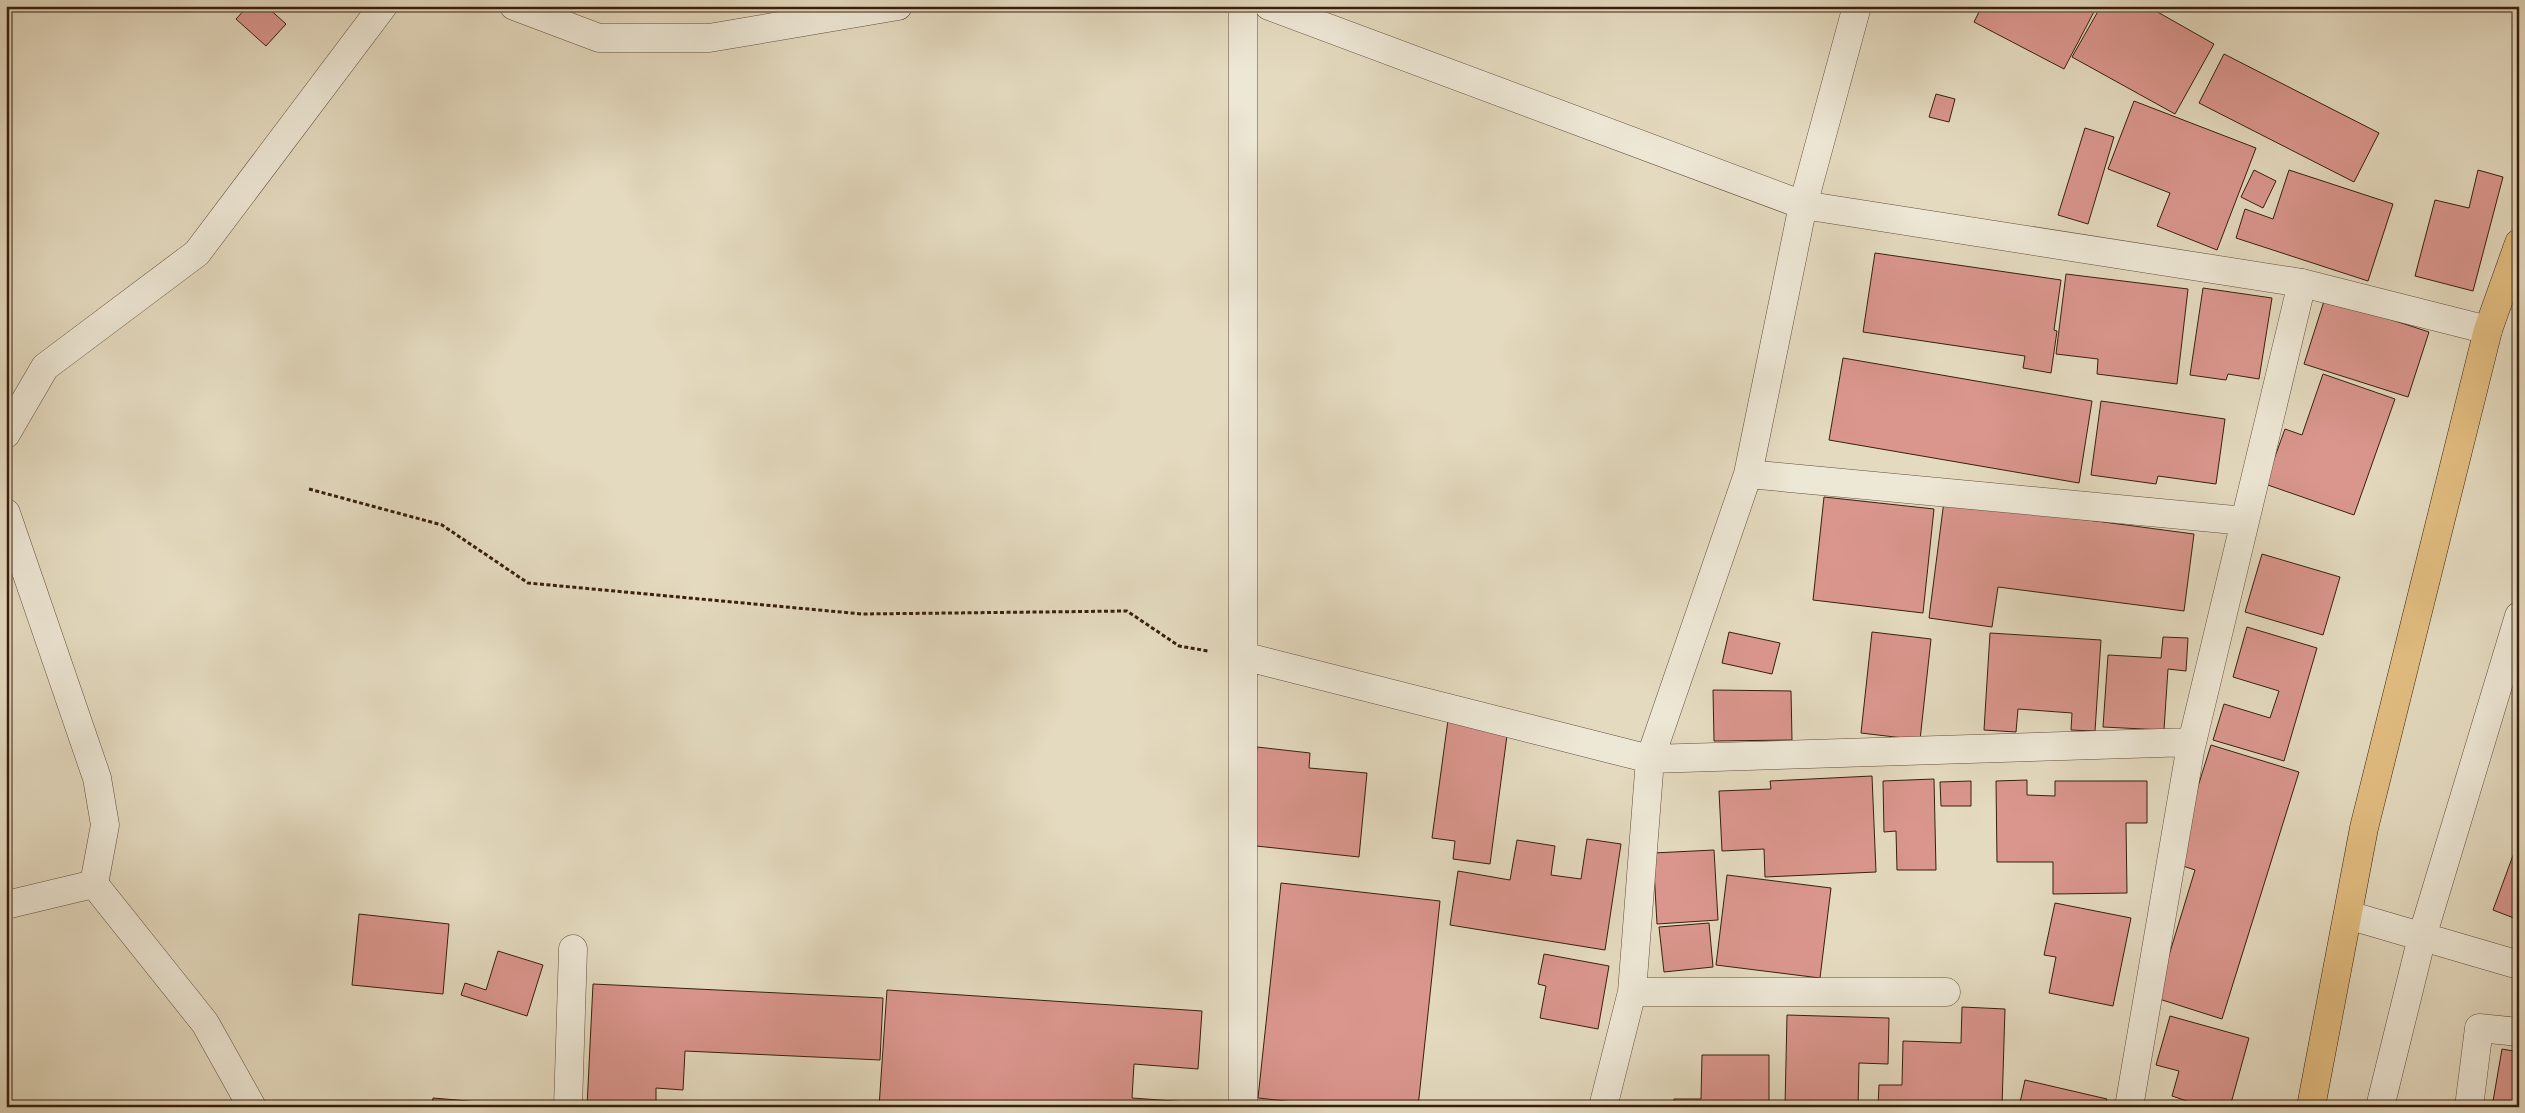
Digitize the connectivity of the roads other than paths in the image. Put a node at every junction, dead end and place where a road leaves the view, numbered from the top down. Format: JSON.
{"nodes":[{"id":1,"x":383,"y":6,"type":"edge"},
{"id":2,"x":514,"y":6,"type":"edge"},
{"id":3,"x":898,"y":6,"type":"edge"},
{"id":4,"x":1243,"y":6,"type":"edge"},
{"id":5,"x":1269,"y":6,"type":"edge"},
{"id":6,"x":1857,"y":6,"type":"edge"},
{"id":7,"x":1803,"y":205,"type":"junction"},
{"id":8,"x":2519,"y":242,"type":"edge"},
{"id":9,"x":2302,"y":283,"type":"junction"},
{"id":10,"x":2488,"y":330,"type":"junction"},
{"id":11,"x":6,"y":434,"type":"edge"},
{"id":12,"x":1748,"y":474,"type":"junction"},
{"id":13,"x":6,"y":514,"type":"edge"},
{"id":14,"x":2245,"y":521,"type":"junction"},
{"id":15,"x":2519,"y":616,"type":"edge"},
{"id":16,"x":1243,"y":656,"type":"junction"},
{"id":17,"x":2192,"y":742,"type":"junction"},
{"id":18,"x":1650,"y":759,"type":"junction"},
{"id":19,"x":94,"y":884,"type":"junction"},
{"id":20,"x":6,"y":905,"type":"edge"},
{"id":21,"x":2348,"y":915,"type":"junction"},
{"id":22,"x":2422,"y":937,"type":"junction"},
{"id":23,"x":573,"y":949,"type":"dead end"},
{"id":24,"x":2519,"y":965,"type":"edge"},
{"id":25,"x":1632,"y":992,"type":"junction"},
{"id":26,"x":1946,"y":992,"type":"dead end"},
{"id":27,"x":2519,"y":1032,"type":"edge"},
{"id":28,"x":2315,"y":1106,"type":"edge"},
{"id":29,"x":252,"y":1107,"type":"edge"},
{"id":30,"x":568,"y":1107,"type":"edge"},
{"id":31,"x":1243,"y":1107,"type":"edge"},
{"id":32,"x":1603,"y":1107,"type":"edge"},
{"id":33,"x":2129,"y":1107,"type":"edge"},
{"id":34,"x":2380,"y":1107,"type":"edge"},
{"id":35,"x":2469,"y":1107,"type":"edge"}],
"edges":[{"from":1,"to":11,"type":"street"},
{"from":2,"to":3,"type":"street"},
{"from":4,"to":16,"type":"street"},
{"from":5,"to":7,"type":"street"},
{"from":6,"to":7,"type":"street"},
{"from":7,"to":9,"type":"street"},
{"from":7,"to":12,"type":"street"},
{"from":8,"to":10,"type":"main road"},
{"from":9,"to":10,"type":"street"},
{"from":9,"to":14,"type":"street"},
{"from":10,"to":21,"type":"main road"},
{"from":12,"to":14,"type":"street"},
{"from":12,"to":18,"type":"street"},
{"from":13,"to":19,"type":"street"},
{"from":14,"to":17,"type":"street"},
{"from":15,"to":22,"type":"street"},
{"from":16,"to":18,"type":"street"},
{"from":16,"to":31,"type":"street"},
{"from":17,"to":18,"type":"street"},
{"from":17,"to":33,"type":"street"},
{"from":18,"to":25,"type":"street"},
{"from":19,"to":20,"type":"street"},
{"from":19,"to":29,"type":"street"},
{"from":21,"to":22,"type":"street"},
{"from":21,"to":28,"type":"main road"},
{"from":22,"to":24,"type":"street"},
{"from":22,"to":34,"type":"street"},
{"from":23,"to":30,"type":"street"},
{"from":25,"to":26,"type":"street"},
{"from":25,"to":32,"type":"street"},
{"from":27,"to":35,"type":"street"}]}
